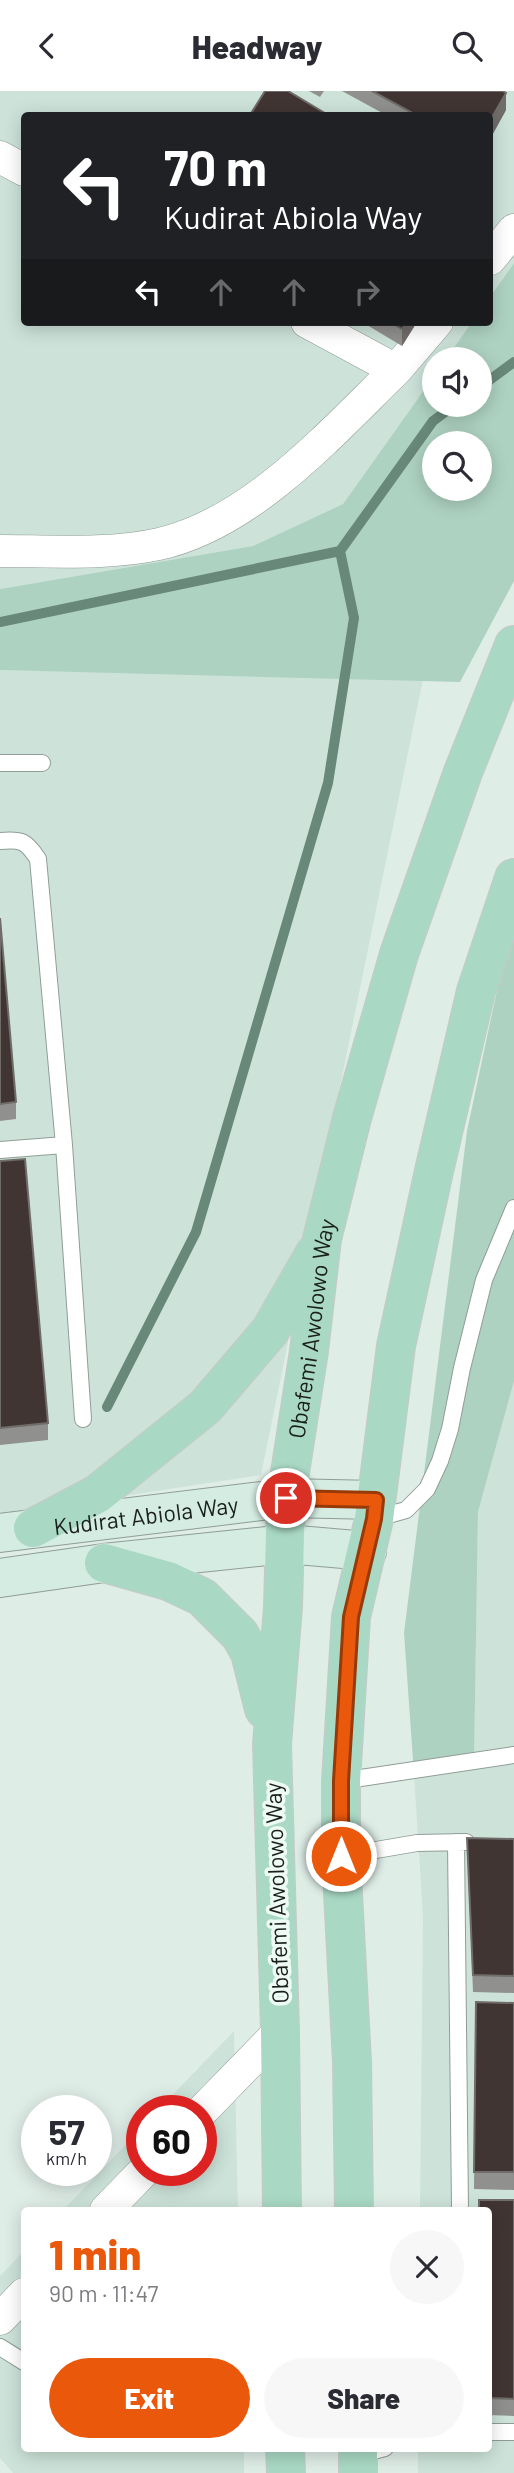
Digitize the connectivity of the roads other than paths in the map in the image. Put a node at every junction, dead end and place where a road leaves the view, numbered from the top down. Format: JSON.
{"nodes":[{"id":1,"x":0,"y":157,"type":"edge"},
{"id":2,"x":21,"y":168,"type":"edge"},
{"id":3,"x":514,"y":230,"type":"edge"},
{"id":4,"x":493,"y":255,"type":"edge"},
{"id":5,"x":314,"y":326,"type":"edge"},
{"id":6,"x":434,"y":326,"type":"edge"},
{"id":7,"x":396,"y":370,"type":"junction"},
{"id":8,"x":0,"y":551,"type":"edge"},
{"id":9,"x":514,"y":645,"type":"edge"},
{"id":10,"x":0,"y":763,"type":"edge"},
{"id":11,"x":42,"y":763,"type":"dead end"},
{"id":12,"x":0,"y":841,"type":"edge"},
{"id":13,"x":514,"y":878,"type":"edge"},
{"id":14,"x":64,"y":1145,"type":"junction"},
{"id":15,"x":0,"y":1150,"type":"edge"},
{"id":16,"x":514,"y":1208,"type":"edge"},
{"id":17,"x":323,"y":1239,"type":"junction"},
{"id":18,"x":83,"y":1419,"type":"dead end"},
{"id":19,"x":286,"y":1498,"type":"junction"},
{"id":20,"x":372,"y":1523,"type":"junction"},
{"id":21,"x":17,"y":1531,"type":"edge"},
{"id":22,"x":286,"y":1544,"type":"junction"},
{"id":23,"x":104,"y":1563,"type":"junction"},
{"id":24,"x":0,"y":1578,"type":"edge"},
{"id":25,"x":272,"y":1744,"type":"junction"},
{"id":26,"x":514,"y":1755,"type":"edge"},
{"id":27,"x":341,"y":1781,"type":"junction"},
{"id":28,"x":479,"y":1841,"type":"edge"},
{"id":29,"x":456,"y":1842,"type":"junction"},
{"id":30,"x":341,"y":1856,"type":"junction"},
{"id":31,"x":280,"y":2031,"type":"junction"},
{"id":32,"x":217,"y":2096,"type":"edge"},
{"id":33,"x":129,"y":2186,"type":"edge"},
{"id":34,"x":109,"y":2207,"type":"edge"},
{"id":35,"x":282,"y":2207,"type":"edge"},
{"id":36,"x":354,"y":2207,"type":"edge"},
{"id":37,"x":460,"y":2207,"type":"edge"},
{"id":38,"x":21,"y":2297,"type":"edge"},
{"id":39,"x":0,"y":2319,"type":"edge"},
{"id":40,"x":0,"y":2347,"type":"edge"},
{"id":41,"x":21,"y":2360,"type":"edge"},
{"id":42,"x":492,"y":2432,"type":"edge"},
{"id":43,"x":514,"y":2432,"type":"edge"},
{"id":44,"x":285,"y":2452,"type":"edge"},
{"id":45,"x":286,"y":2473,"type":"edge"}],
"edges":[{"from":1,"to":2,"type":"street"},
{"from":3,"to":4,"type":"street"},
{"from":5,"to":7,"type":"street"},
{"from":6,"to":7,"type":"street"},
{"from":7,"to":8,"type":"street"},
{"from":9,"to":17,"type":"main road","name":"Obafemi Awolowo Way"},
{"from":10,"to":11,"type":"lane"},
{"from":12,"to":14,"type":"lane"},
{"from":13,"to":20,"type":"main road"},
{"from":14,"to":15,"type":"lane"},
{"from":14,"to":18,"type":"lane"},
{"from":16,"to":20,"type":"lane"},
{"from":17,"to":19,"type":"main road","name":"Obafemi Awolowo Way"},
{"from":17,"to":21,"type":"main road"},
{"from":19,"to":20,"type":"main road","name":"Kudirat Abiola Way"},
{"from":19,"to":21,"type":"main road","name":"Kudirat Abiola Way"},
{"from":19,"to":22,"type":"main road","name":"Obafemi Awolowo Way"},
{"from":20,"to":22,"type":"main road","name":"Kudirat Abiola Way"},
{"from":20,"to":27,"type":"main road"},
{"from":22,"to":23,"type":"main road","name":"Kudirat Abiola Way"},
{"from":22,"to":25,"type":"main road","name":"Obafemi Awolowo Way"},
{"from":23,"to":24,"type":"main road","name":"Kudirat Abiola Way"},
{"from":23,"to":25,"type":"main road"},
{"from":25,"to":31,"type":"main road","name":"Obafemi Awolowo Way"},
{"from":26,"to":27,"type":"lane"},
{"from":27,"to":30,"type":"main road"},
{"from":28,"to":29,"type":"lane"},
{"from":29,"to":30,"type":"lane"},
{"from":29,"to":37,"type":"lane"},
{"from":30,"to":36,"type":"main road"},
{"from":31,"to":32,"type":"street"},
{"from":31,"to":35,"type":"main road","name":"Obafemi Awolowo Way"},
{"from":33,"to":34,"type":"street"},
{"from":38,"to":39,"type":"street"},
{"from":40,"to":41,"type":"lane"},
{"from":42,"to":43,"type":"lane"},
{"from":44,"to":45,"type":"main road"}]}
